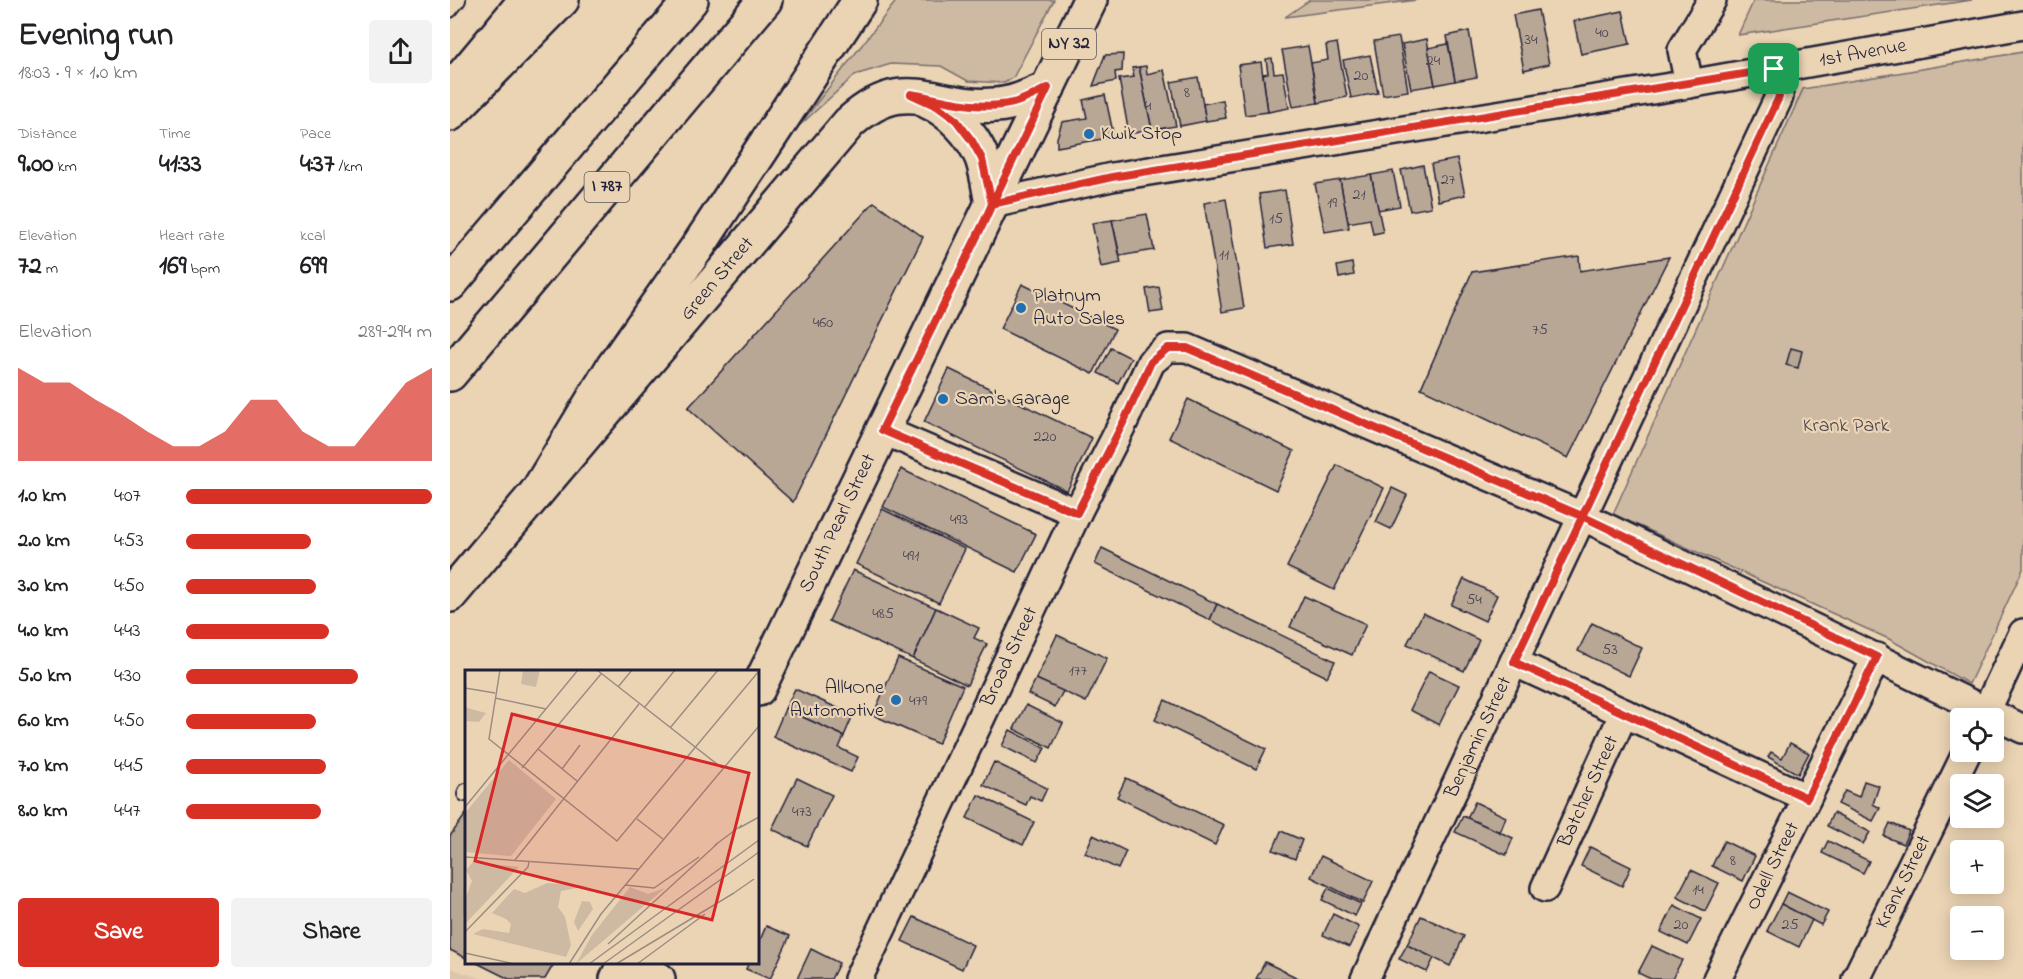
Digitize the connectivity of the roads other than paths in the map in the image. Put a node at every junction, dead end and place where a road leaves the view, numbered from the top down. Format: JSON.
{"nodes":[{"id":1,"x":458,"y":0,"type":"edge"},
{"id":2,"x":526,"y":0,"type":"edge"},
{"id":3,"x":562,"y":0,"type":"edge"},
{"id":4,"x":691,"y":0,"type":"edge"},
{"id":5,"x":765,"y":0,"type":"edge"},
{"id":6,"x":860,"y":0,"type":"edge"},
{"id":7,"x":1090,"y":0,"type":"edge"},
{"id":8,"x":1712,"y":0,"type":"edge"},
{"id":9,"x":450,"y":10,"type":"edge"},
{"id":10,"x":2023,"y":25,"type":"edge"},
{"id":11,"x":1774,"y":69,"type":"junction"},
{"id":12,"x":1689,"y":84,"type":"junction"},
{"id":13,"x":1048,"y":88,"type":"junction"},
{"id":14,"x":450,"y":91,"type":"edge"},
{"id":15,"x":911,"y":94,"type":"junction"},
{"id":16,"x":450,"y":114,"type":"edge"},
{"id":17,"x":992,"y":204,"type":"junction"},
{"id":18,"x":450,"y":284,"type":"edge"},
{"id":19,"x":450,"y":374,"type":"edge"},
{"id":20,"x":882,"y":430,"type":"junction"},
{"id":21,"x":537,"y":492,"type":"junction"},
{"id":22,"x":1077,"y":513,"type":"junction"},
{"id":23,"x":1582,"y":516,"type":"junction"},
{"id":24,"x":450,"y":595,"type":"edge"},
{"id":25,"x":2023,"y":633,"type":"edge"},
{"id":26,"x":1877,"y":657,"type":"junction"},
{"id":27,"x":1514,"y":662,"type":"junction"},
{"id":28,"x":759,"y":687,"type":"edge"},
{"id":29,"x":1974,"y":708,"type":"edge"},
{"id":30,"x":1988,"y":708,"type":"edge"},
{"id":31,"x":1624,"y":713,"type":"junction"},
{"id":32,"x":2004,"y":722,"type":"edge"},
{"id":33,"x":2023,"y":729,"type":"edge"},
{"id":34,"x":1962,"y":762,"type":"edge"},
{"id":35,"x":1807,"y":798,"type":"junction"},
{"id":36,"x":1545,"y":888,"type":"dead end"},
{"id":37,"x":622,"y":969,"type":"edge"},
{"id":38,"x":658,"y":979,"type":"edge"},
{"id":39,"x":858,"y":979,"type":"edge"},
{"id":40,"x":1365,"y":979,"type":"edge"},
{"id":41,"x":1717,"y":979,"type":"edge"},
{"id":42,"x":1856,"y":979,"type":"edge"}],
"edges":[{"from":1,"to":9,"type":"lane"},
{"from":2,"to":14,"type":"main road"},
{"from":3,"to":16,"type":"main road"},
{"from":4,"to":18,"type":"main road"},
{"from":5,"to":19,"type":"main road","number":"I 787"},
{"from":6,"to":21,"type":"main road"},
{"from":7,"to":13,"type":"main road","name":"South Pearl Street","number":"NY 32"},
{"from":8,"to":12,"type":"street"},
{"from":10,"to":11,"type":"street","name":"1st Avenue"},
{"from":11,"to":12,"type":"street","name":"1st Avenue"},
{"from":11,"to":23,"type":"street","name":"Benjamin Street"},
{"from":12,"to":17,"type":"street","name":"1st Avenue"},
{"from":13,"to":15,"type":"main road","name":"Green Street"},
{"from":13,"to":17,"type":"main road","name":"South Pearl Street","number":"NY 32"},
{"from":15,"to":17,"type":"main road"},
{"from":15,"to":21,"type":"main road","name":"Green Street"},
{"from":17,"to":20,"type":"main road","name":"South Pearl Street","number":"NY 32"},
{"from":20,"to":22,"type":"street"},
{"from":20,"to":28,"type":"main road","name":"South Pearl Street","number":"NY 32"},
{"from":21,"to":24,"type":"main road","name":"Green Street"},
{"from":22,"to":23,"type":"street","name":"Broad Street"},
{"from":22,"to":39,"type":"street","name":"Broad Street"},
{"from":23,"to":26,"type":"street"},
{"from":23,"to":27,"type":"street","name":"Benjamin Street"},
{"from":25,"to":30,"type":"street"},
{"from":26,"to":29,"type":"street"},
{"from":26,"to":35,"type":"street","name":"Odell Street"},
{"from":27,"to":31,"type":"street"},
{"from":27,"to":40,"type":"street","name":"Benjamin Street"},
{"from":31,"to":35,"type":"street","name":"Batcher Street"},
{"from":31,"to":36,"type":"street","name":"Batcher Street"},
{"from":32,"to":33,"type":"street"},
{"from":34,"to":42,"type":"street","name":"Krank Street"},
{"from":35,"to":41,"type":"street","name":"Odell Street"},
{"from":37,"to":38,"type":"main road"}]}
